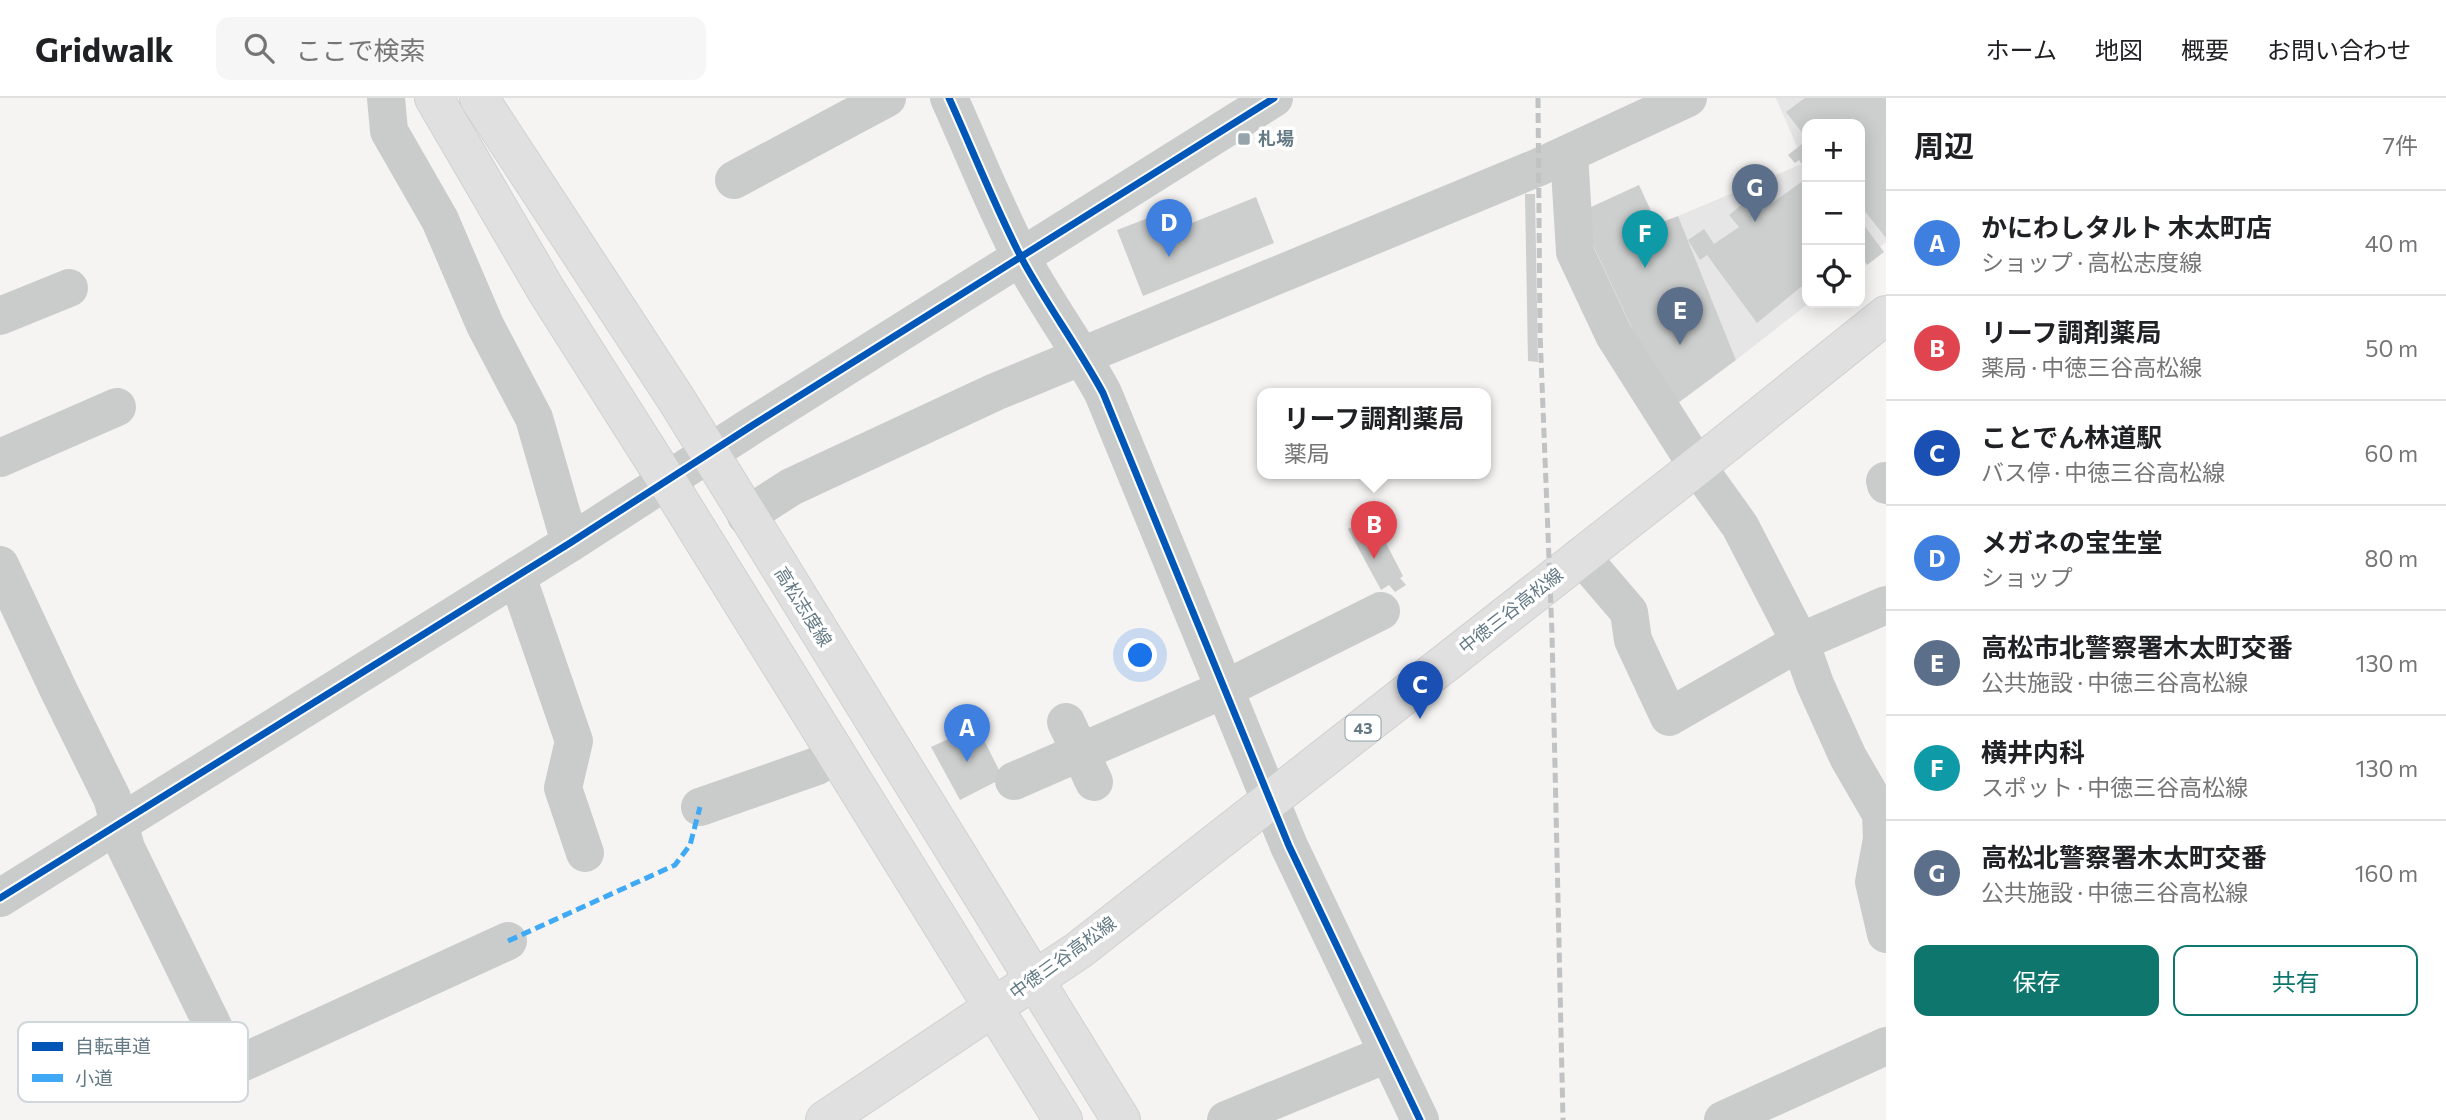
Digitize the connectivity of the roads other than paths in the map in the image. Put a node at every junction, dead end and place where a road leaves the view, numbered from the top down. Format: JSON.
{"nodes":[{"id":1,"x":386,"y":98,"type":"edge"},
{"id":2,"x":434,"y":98,"type":"edge"},
{"id":3,"x":479,"y":98,"type":"edge"},
{"id":4,"x":887,"y":98,"type":"edge"},
{"id":5,"x":949,"y":98,"type":"edge"},
{"id":6,"x":1275,"y":98,"type":"edge"},
{"id":7,"x":1688,"y":98,"type":"edge"},
{"id":8,"x":1569,"y":154,"type":"junction"},
{"id":9,"x":734,"y":180,"type":"dead end"},
{"id":10,"x":1022,"y":258,"type":"junction"},
{"id":11,"x":69,"y":288,"type":"dead end"},
{"id":12,"x":1886,"y":315,"type":"edge"},
{"id":13,"x":0,"y":316,"type":"edge"},
{"id":14,"x":1082,"y":355,"type":"junction"},
{"id":15,"x":117,"y":407,"type":"dead end"},
{"id":16,"x":709,"y":454,"type":"junction"},
{"id":17,"x":0,"y":458,"type":"edge"},
{"id":18,"x":1697,"y":466,"type":"junction"},
{"id":19,"x":667,"y":481,"type":"junction"},
{"id":20,"x":746,"y":516,"type":"junction"},
{"id":21,"x":570,"y":543,"type":"junction"},
{"id":22,"x":1581,"y":556,"type":"junction"},
{"id":23,"x":0,"y":565,"type":"edge"},
{"id":24,"x":517,"y":576,"type":"junction"},
{"id":25,"x":1886,"y":605,"type":"edge"},
{"id":26,"x":1381,"y":611,"type":"dead end"},
{"id":27,"x":1800,"y":642,"type":"junction"},
{"id":28,"x":1225,"y":689,"type":"junction"},
{"id":29,"x":836,"y":753,"type":"junction"},
{"id":30,"x":1014,"y":780,"type":"dead end"},
{"id":31,"x":1270,"y":800,"type":"junction"},
{"id":32,"x":700,"y":807,"type":"dead end"},
{"id":33,"x":119,"y":823,"type":"junction"},
{"id":34,"x":585,"y":853,"type":"dead end"},
{"id":35,"x":0,"y":898,"type":"edge"},
{"id":36,"x":1886,"y":934,"type":"edge"},
{"id":37,"x":508,"y":941,"type":"dead end"},
{"id":38,"x":1036,"y":979,"type":"junction"},
{"id":39,"x":994,"y":1008,"type":"junction"},
{"id":40,"x":211,"y":1022,"type":"edge"},
{"id":41,"x":1886,"y":1046,"type":"edge"},
{"id":42,"x":1387,"y":1054,"type":"junction"},
{"id":43,"x":248,"y":1060,"type":"edge"},
{"id":44,"x":825,"y":1120,"type":"edge"},
{"id":45,"x":1063,"y":1120,"type":"edge"},
{"id":46,"x":1121,"y":1120,"type":"edge"},
{"id":47,"x":1226,"y":1120,"type":"edge"},
{"id":48,"x":1420,"y":1120,"type":"edge"},
{"id":49,"x":1723,"y":1120,"type":"edge"}],
"edges":[{"from":1,"to":21,"type":"street"},
{"from":2,"to":19,"type":"main road"},
{"from":3,"to":16,"type":"main road","name":"高松志度線"},
{"from":4,"to":9,"type":"street"},
{"from":5,"to":10,"type":"street"},
{"from":6,"to":10,"type":"street"},
{"from":7,"to":8,"type":"street"},
{"from":8,"to":14,"type":"street"},
{"from":8,"to":18,"type":"street"},
{"from":10,"to":14,"type":"street"},
{"from":10,"to":16,"type":"street"},
{"from":11,"to":13,"type":"street"},
{"from":12,"to":18,"type":"main road","name":"中徳三谷高松線","number":"43"},
{"from":14,"to":20,"type":"street"},
{"from":14,"to":28,"type":"street"},
{"from":15,"to":17,"type":"street"},
{"from":16,"to":19,"type":"street"},
{"from":16,"to":20,"type":"main road","name":"高松志度線"},
{"from":18,"to":22,"type":"main road","name":"中徳三谷高松線","number":"43"},
{"from":18,"to":27,"type":"street"},
{"from":19,"to":21,"type":"street"},
{"from":19,"to":29,"type":"main road"},
{"from":20,"to":38,"type":"main road","name":"高松志度線"},
{"from":21,"to":24,"type":"street"},
{"from":22,"to":27,"type":"street"},
{"from":22,"to":31,"type":"main road","name":"中徳三谷高松線","number":"43"},
{"from":23,"to":33,"type":"street"},
{"from":24,"to":33,"type":"street"},
{"from":24,"to":34,"type":"street"},
{"from":25,"to":27,"type":"street"},
{"from":26,"to":28,"type":"street"},
{"from":27,"to":36,"type":"street"},
{"from":28,"to":30,"type":"street"},
{"from":28,"to":31,"type":"street"},
{"from":29,"to":32,"type":"street"},
{"from":29,"to":39,"type":"main road"},
{"from":31,"to":38,"type":"main road","name":"中徳三谷高松線","number":"43"},
{"from":31,"to":42,"type":"street"},
{"from":33,"to":35,"type":"street"},
{"from":33,"to":40,"type":"street"},
{"from":37,"to":43,"type":"street"},
{"from":38,"to":39,"type":"main road","name":"中徳三谷高松線","number":"43"},
{"from":38,"to":46,"type":"main road","name":"高松志度線"},
{"from":39,"to":44,"type":"main road","name":"中徳三谷高松線","number":"43"},
{"from":39,"to":45,"type":"main road"},
{"from":41,"to":49,"type":"street"},
{"from":42,"to":47,"type":"street"},
{"from":42,"to":48,"type":"street"}]}
